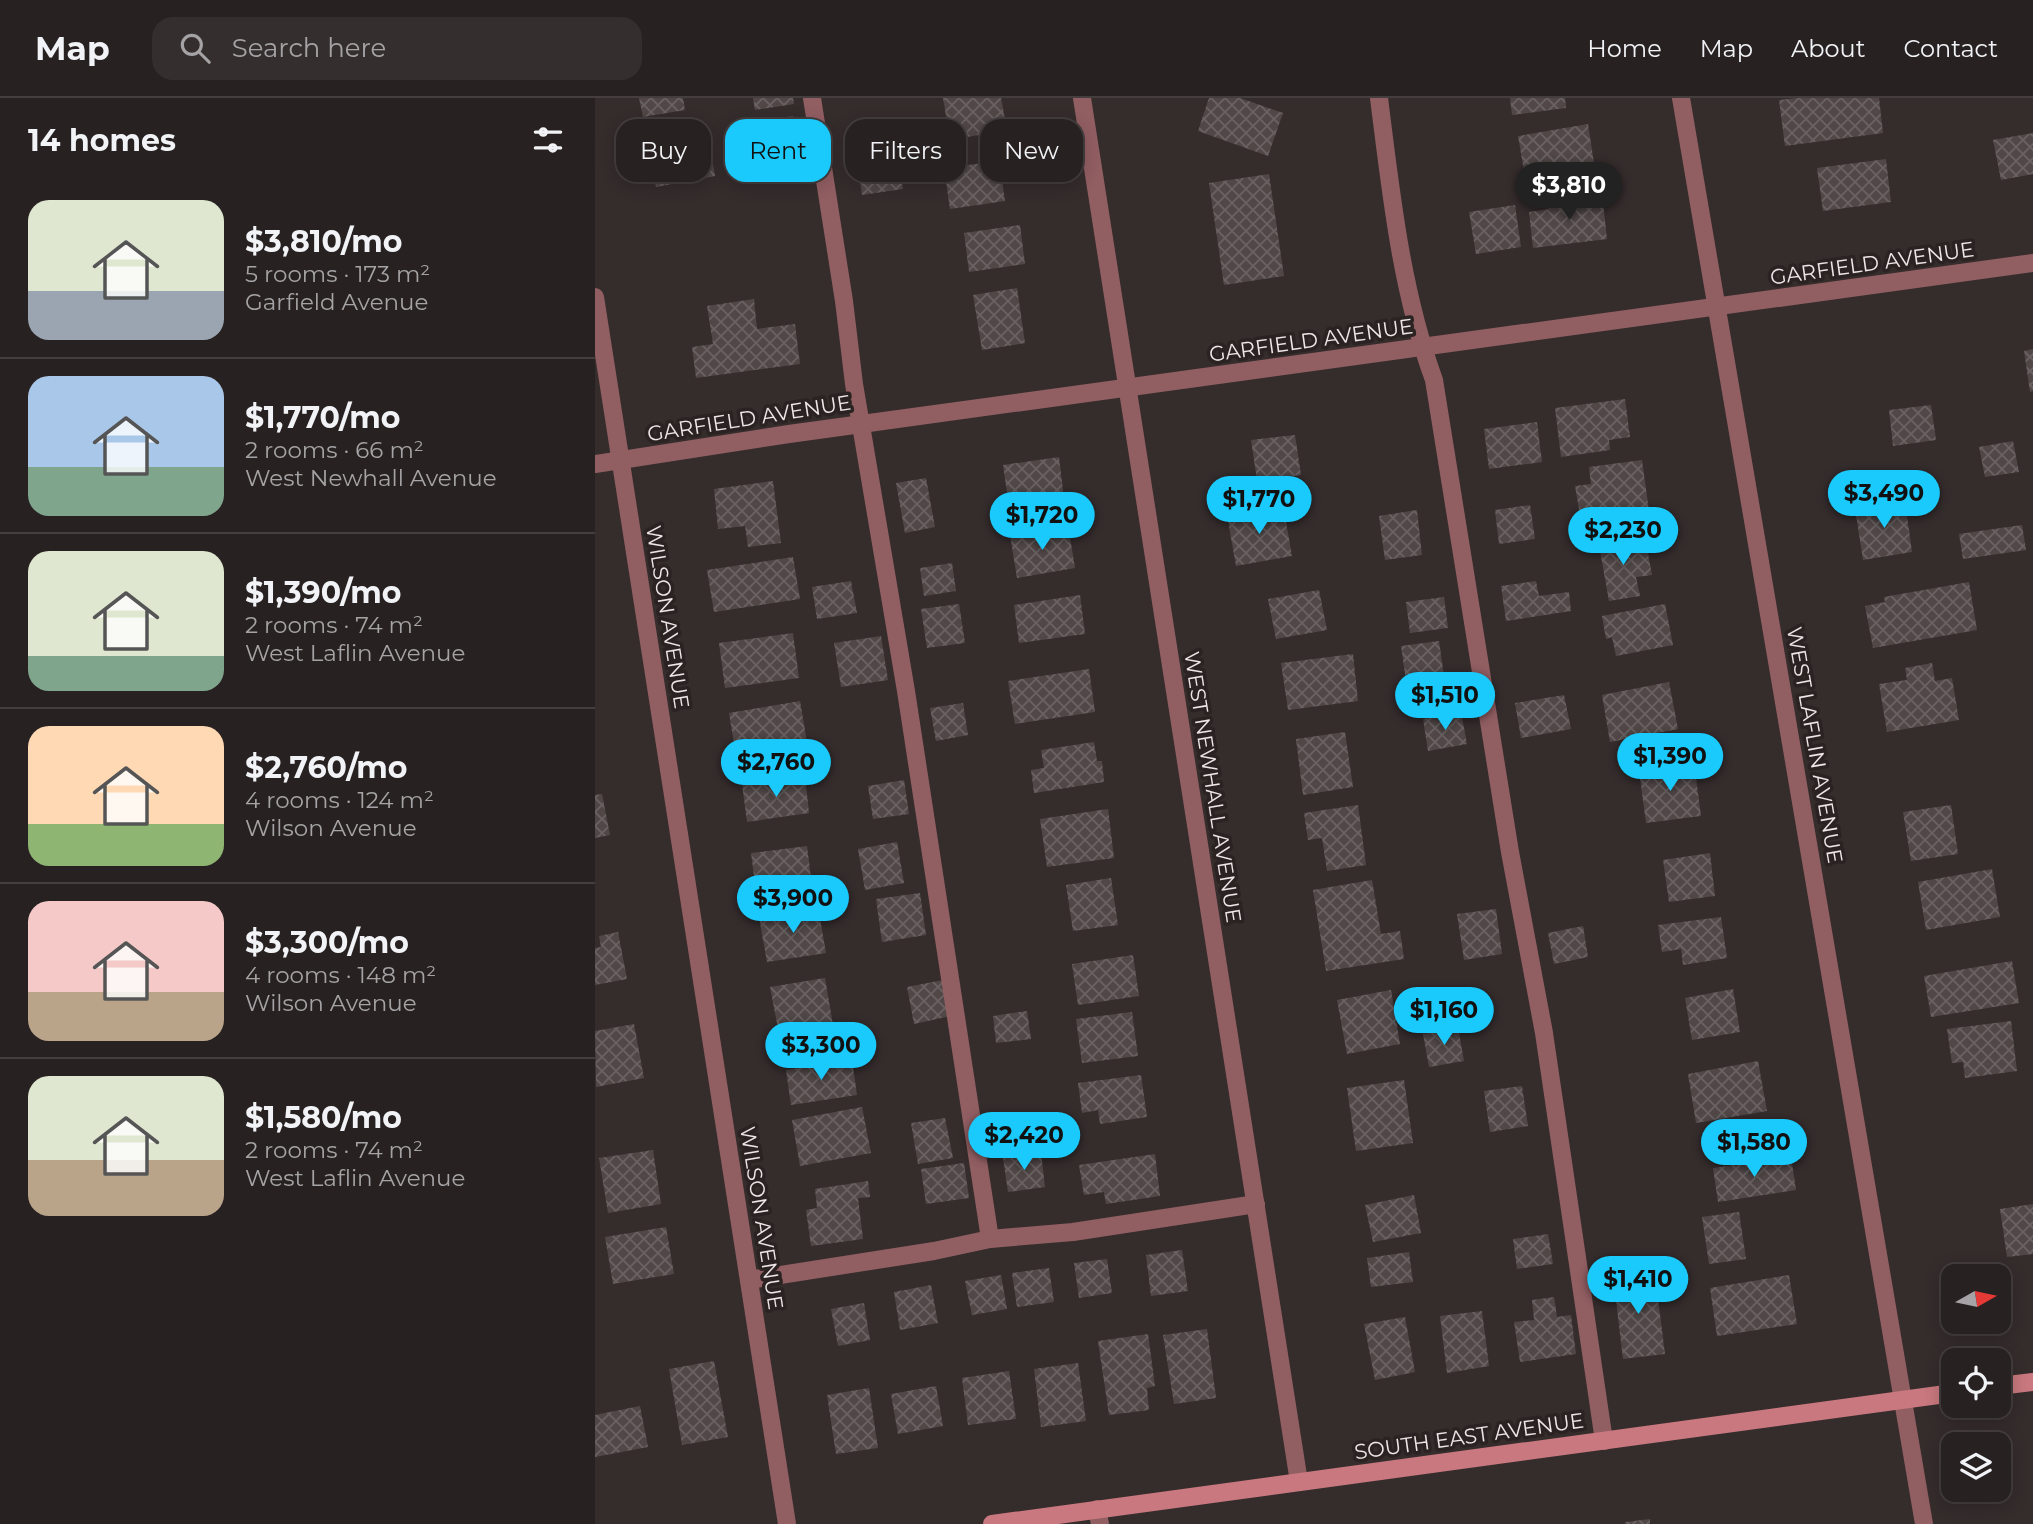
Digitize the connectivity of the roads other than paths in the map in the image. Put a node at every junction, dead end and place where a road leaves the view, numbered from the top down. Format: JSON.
{"nodes":[{"id":1,"x":812,"y":98,"type":"edge"},
{"id":2,"x":1082,"y":98,"type":"edge"},
{"id":3,"x":1378,"y":98,"type":"edge"},
{"id":4,"x":1681,"y":98,"type":"edge"},
{"id":5,"x":2033,"y":263,"type":"edge"},
{"id":6,"x":595,"y":297,"type":"edge"},
{"id":7,"x":1717,"y":308,"type":"junction"},
{"id":8,"x":1422,"y":348,"type":"junction"},
{"id":9,"x":1127,"y":387,"type":"junction"},
{"id":10,"x":861,"y":424,"type":"junction"},
{"id":11,"x":621,"y":461,"type":"junction"},
{"id":12,"x":595,"y":464,"type":"edge"},
{"id":13,"x":1256,"y":1204,"type":"junction"},
{"id":14,"x":991,"y":1239,"type":"junction"},
{"id":15,"x":749,"y":1280,"type":"junction"},
{"id":16,"x":2033,"y":1382,"type":"edge"},
{"id":17,"x":2011,"y":1385,"type":"edge"},
{"id":18,"x":1941,"y":1394,"type":"edge"},
{"id":19,"x":1904,"y":1399,"type":"junction"},
{"id":20,"x":1604,"y":1441,"type":"junction"},
{"id":21,"x":1299,"y":1482,"type":"junction"},
{"id":22,"x":1098,"y":1517,"type":"edge"},
{"id":23,"x":787,"y":1524,"type":"edge"},
{"id":24,"x":992,"y":1524,"type":"edge"},
{"id":25,"x":1924,"y":1524,"type":"edge"}],
"edges":[{"from":1,"to":10,"type":"street"},
{"from":2,"to":9,"type":"street","name":"WEST NEWHALL AVENUE"},
{"from":3,"to":8,"type":"street"},
{"from":4,"to":7,"type":"street","name":"WEST LAFLIN AVENUE"},
{"from":5,"to":7,"type":"street","name":"GARFIELD AVENUE"},
{"from":6,"to":11,"type":"street","name":"WILSON AVENUE"},
{"from":7,"to":8,"type":"street","name":"GARFIELD AVENUE"},
{"from":7,"to":19,"type":"street","name":"WEST LAFLIN AVENUE"},
{"from":8,"to":9,"type":"street","name":"GARFIELD AVENUE"},
{"from":8,"to":20,"type":"street"},
{"from":9,"to":10,"type":"street","name":"GARFIELD AVENUE"},
{"from":9,"to":13,"type":"street","name":"WEST NEWHALL AVENUE"},
{"from":10,"to":11,"type":"street","name":"GARFIELD AVENUE"},
{"from":10,"to":14,"type":"street"},
{"from":11,"to":12,"type":"street","name":"GARFIELD AVENUE"},
{"from":11,"to":15,"type":"street","name":"WILSON AVENUE"},
{"from":13,"to":14,"type":"street"},
{"from":13,"to":21,"type":"street","name":"WEST NEWHALL AVENUE"},
{"from":14,"to":15,"type":"street"},
{"from":15,"to":23,"type":"street","name":"WILSON AVENUE"},
{"from":16,"to":17,"type":"main road"},
{"from":18,"to":19,"type":"main road","name":"SOUTH EAST AVENUE"},
{"from":19,"to":20,"type":"main road","name":"SOUTH EAST AVENUE"},
{"from":19,"to":25,"type":"street","name":"WEST LAFLIN AVENUE"},
{"from":20,"to":21,"type":"main road","name":"SOUTH EAST AVENUE"},
{"from":21,"to":22,"type":"main road","name":"SOUTH EAST AVENUE"},
{"from":22,"to":24,"type":"main road","name":"SOUTH EAST AVENUE"}]}
